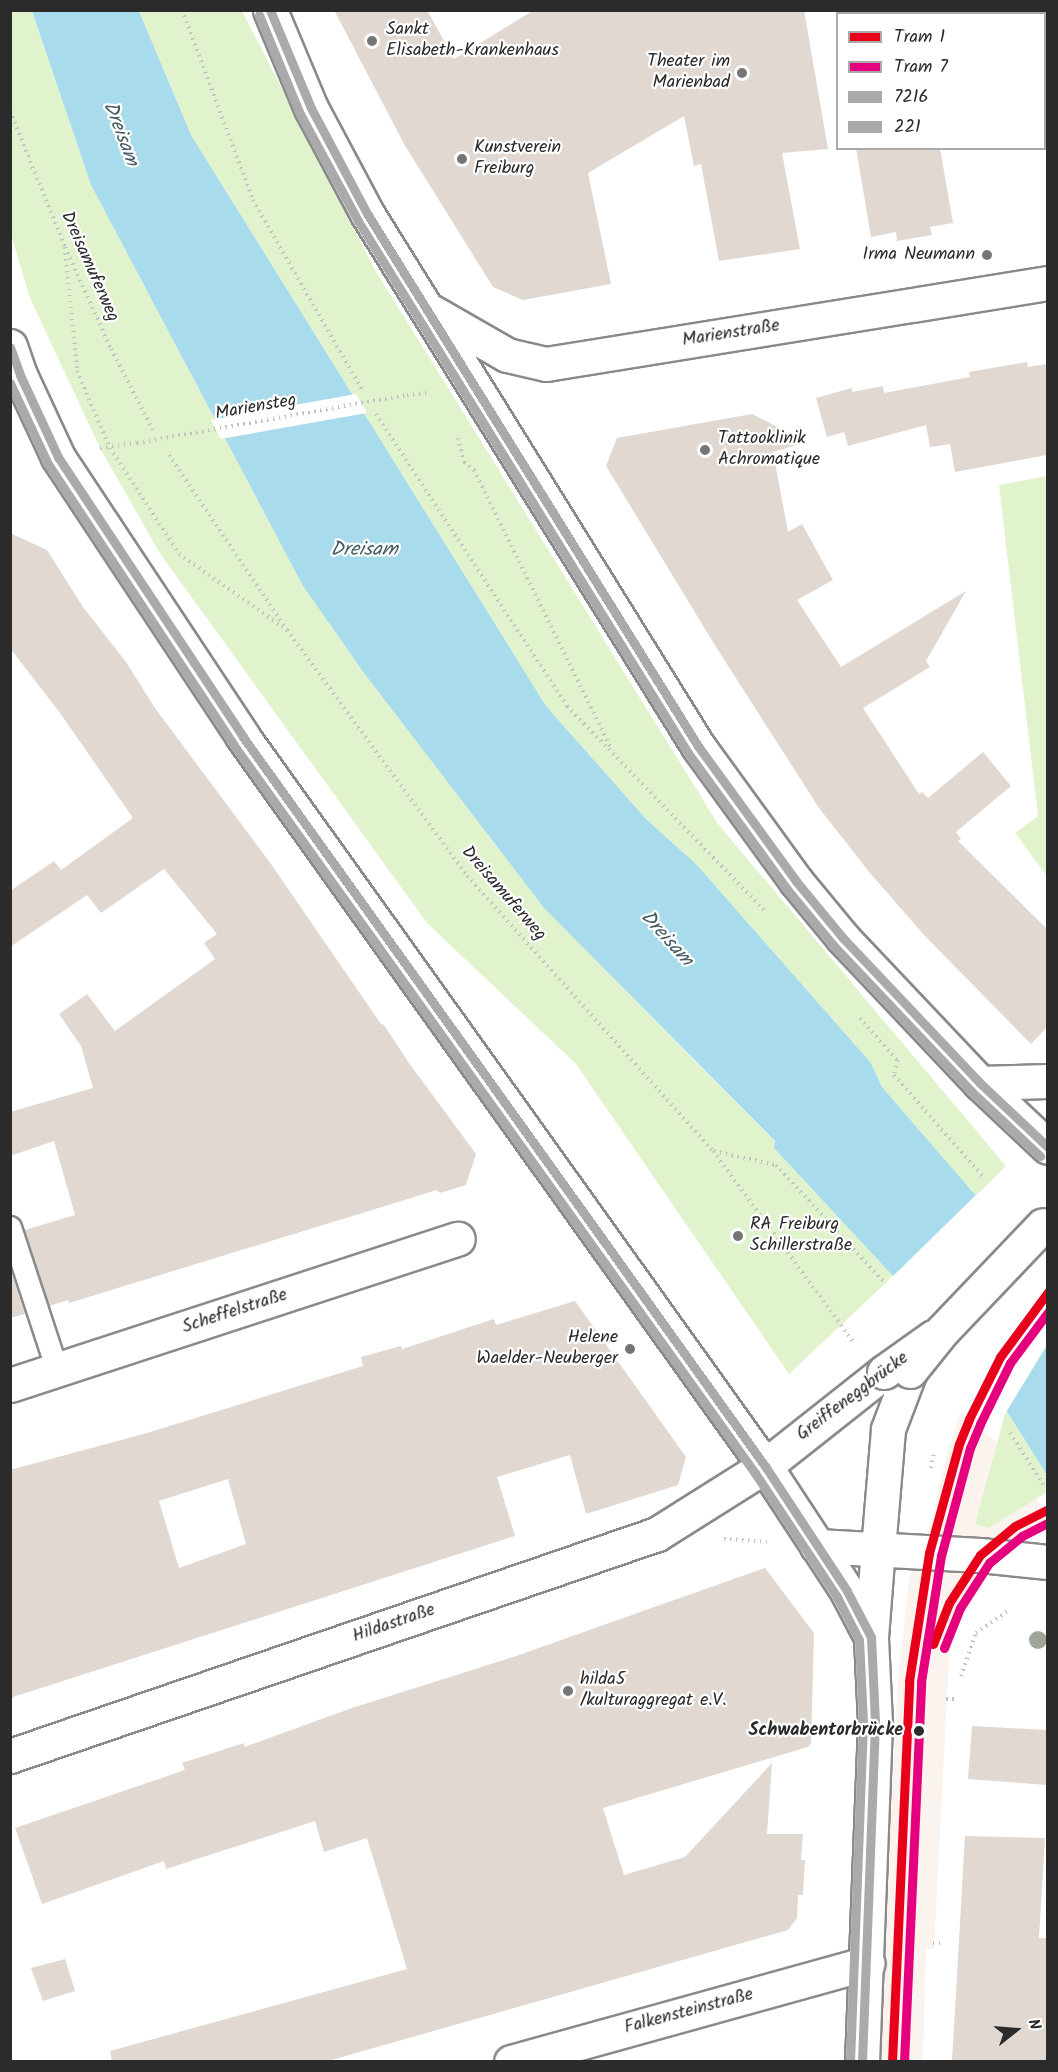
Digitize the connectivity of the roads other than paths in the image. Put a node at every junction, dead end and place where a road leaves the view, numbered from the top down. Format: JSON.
{"nodes":[{"id":1,"x":270,"y":10,"type":"edge"},
{"id":2,"x":1047,"y":283,"type":"edge"},
{"id":3,"x":427,"y":309,"type":"junction"},
{"id":4,"x":14,"y":372,"type":"edge"},
{"id":5,"x":1047,"y":1081,"type":"edge"},
{"id":6,"x":980,"y":1083,"type":"junction"},
{"id":7,"x":1047,"y":1147,"type":"edge"},
{"id":8,"x":1045,"y":1223,"type":"edge"},
{"id":9,"x":10,"y":1227,"type":"edge"},
{"id":10,"x":459,"y":1239,"type":"dead end"},
{"id":11,"x":57,"y":1370,"type":"junction"},
{"id":12,"x":897,"y":1372,"type":"junction"},
{"id":13,"x":10,"y":1385,"type":"edge"},
{"id":14,"x":765,"y":1466,"type":"junction"},
{"id":15,"x":818,"y":1546,"type":"junction"},
{"id":16,"x":878,"y":1549,"type":"junction"},
{"id":17,"x":1047,"y":1562,"type":"edge"},
{"id":18,"x":872,"y":1637,"type":"junction"},
{"id":19,"x":10,"y":1756,"type":"edge"},
{"id":20,"x":867,"y":1963,"type":"junction"},
{"id":21,"x":511,"y":2061,"type":"edge"},
{"id":22,"x":862,"y":2061,"type":"edge"}],
"edges":[{"from":1,"to":3,"type":"main road"},
{"from":2,"to":3,"type":"main road","name":"Marienstraße"},
{"from":3,"to":6,"type":"main road"},
{"from":4,"to":14,"type":"main road"},
{"from":5,"to":6,"type":"main road"},
{"from":6,"to":7,"type":"main road"},
{"from":8,"to":12,"type":"main road","name":"Greiffeneggbrücke","bridge":true},
{"from":9,"to":11,"type":"lane"},
{"from":10,"to":11,"type":"main road","name":"Scheffelstraße"},
{"from":11,"to":13,"type":"main road","name":"Scheffelstraße"},
{"from":12,"to":14,"type":"main road","name":"Greiffeneggbrücke"},
{"from":12,"to":16,"type":"main road","name":"Greiffeneggbrücke"},
{"from":14,"to":15,"type":"main road"},
{"from":14,"to":19,"type":"main road","name":"Hildastraße"},
{"from":15,"to":16,"type":"main road"},
{"from":15,"to":18,"type":"main road"},
{"from":16,"to":17,"type":"main road"},
{"from":16,"to":18,"type":"main road","name":"Greiffeneggbrücke"},
{"from":18,"to":20,"type":"main road","name":"Greiffeneggbrücke"},
{"from":20,"to":21,"type":"main road","name":"Falkensteinstraße"},
{"from":20,"to":22,"type":"main road","name":"Greiffeneggbrücke"}]}
